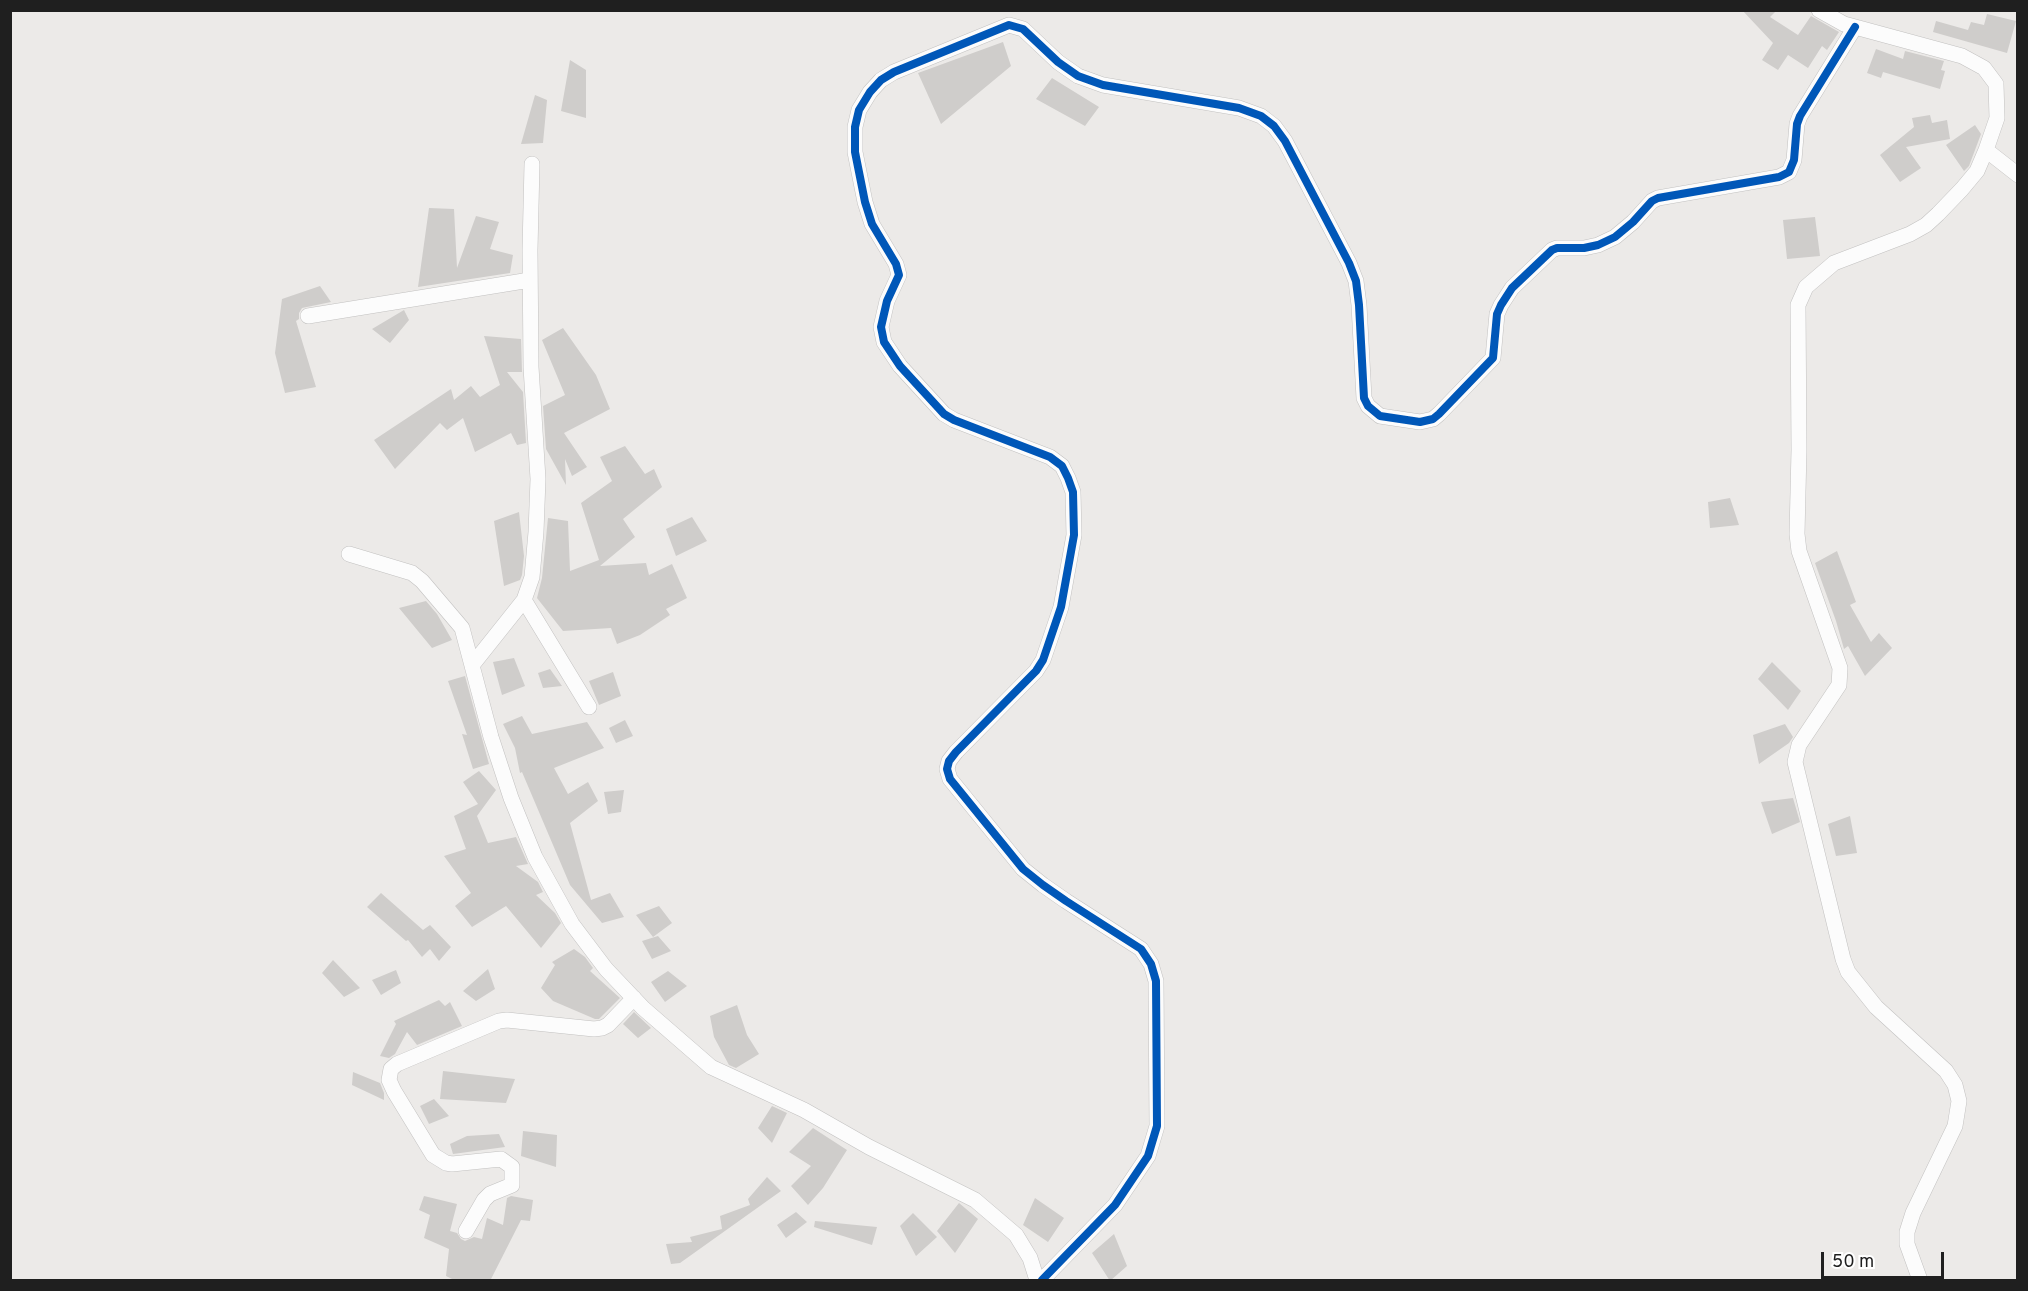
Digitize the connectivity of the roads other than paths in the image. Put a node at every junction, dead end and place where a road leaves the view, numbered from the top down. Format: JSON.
{"nodes":[{"id":1,"x":1819,"y":10,"type":"edge"},
{"id":2,"x":1855,"y":27,"type":"junction"},
{"id":3,"x":1986,"y":150,"type":"junction"},
{"id":4,"x":532,"y":164,"type":"dead end"},
{"id":5,"x":2018,"y":175,"type":"edge"},
{"id":6,"x":530,"y":280,"type":"junction"},
{"id":7,"x":308,"y":316,"type":"dead end"},
{"id":8,"x":349,"y":554,"type":"dead end"},
{"id":9,"x":524,"y":600,"type":"junction"},
{"id":10,"x":472,"y":664,"type":"junction"},
{"id":11,"x":589,"y":707,"type":"dead end"},
{"id":12,"x":634,"y":998,"type":"junction"},
{"id":13,"x":466,"y":1231,"type":"dead end"},
{"id":14,"x":1037,"y":1281,"type":"edge"},
{"id":15,"x":1042,"y":1281,"type":"edge"},
{"id":16,"x":1920,"y":1281,"type":"edge"}],
"edges":[{"from":1,"to":2,"type":"street"},
{"from":2,"to":3,"type":"street"},
{"from":2,"to":15,"type":"street"},
{"from":3,"to":5,"type":"street"},
{"from":3,"to":16,"type":"street"},
{"from":4,"to":6,"type":"street"},
{"from":6,"to":7,"type":"street"},
{"from":6,"to":9,"type":"street"},
{"from":8,"to":10,"type":"street"},
{"from":9,"to":10,"type":"street"},
{"from":9,"to":11,"type":"street"},
{"from":10,"to":12,"type":"street"},
{"from":12,"to":13,"type":"street"},
{"from":12,"to":14,"type":"street"}]}
